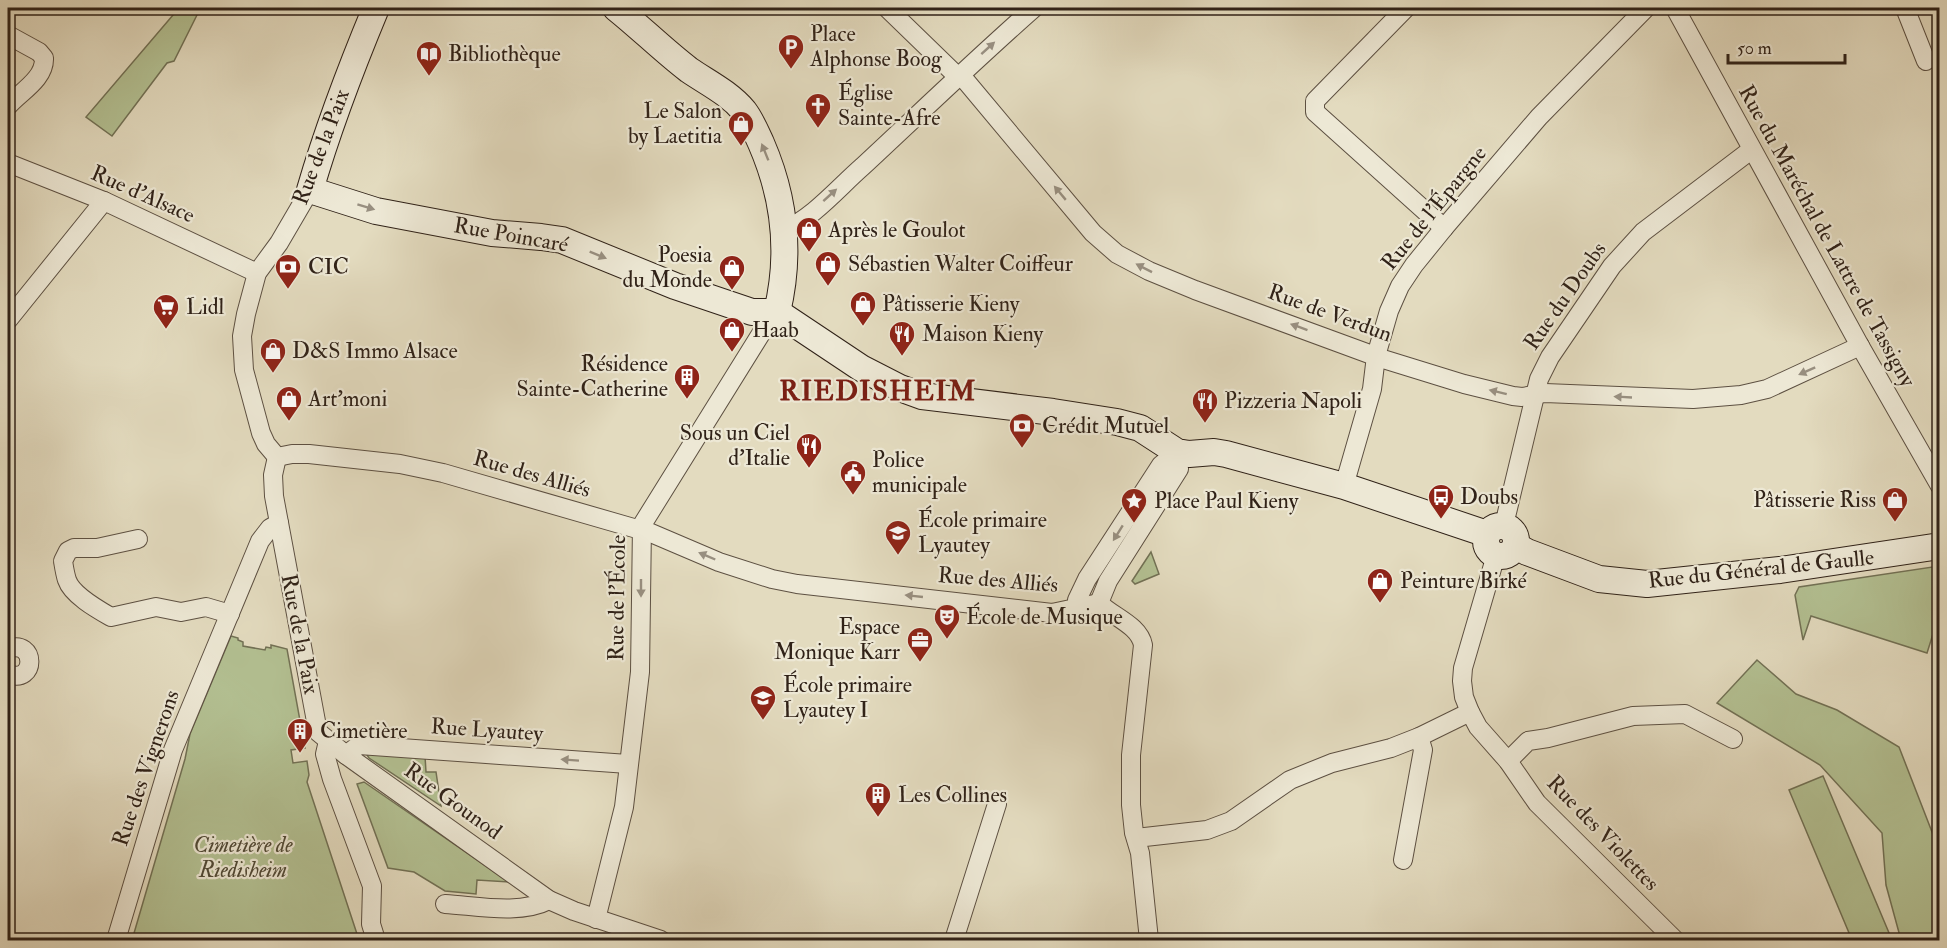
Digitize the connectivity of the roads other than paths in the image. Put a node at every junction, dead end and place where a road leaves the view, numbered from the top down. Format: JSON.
{"nodes":[{"id":1,"x":376,"y":8,"type":"edge"},
{"id":2,"x":616,"y":8,"type":"edge"},
{"id":3,"x":887,"y":8,"type":"edge"},
{"id":4,"x":1034,"y":8,"type":"edge"},
{"id":5,"x":1406,"y":8,"type":"edge"},
{"id":6,"x":1646,"y":8,"type":"edge"},
{"id":7,"x":1675,"y":8,"type":"edge"},
{"id":8,"x":1905,"y":8,"type":"edge"},
{"id":9,"x":8,"y":35,"type":"edge"},
{"id":10,"x":1926,"y":62,"type":"dead end"},
{"id":11,"x":958,"y":75,"type":"junction"},
{"id":12,"x":8,"y":106,"type":"edge"},
{"id":13,"x":1752,"y":150,"type":"junction"},
{"id":14,"x":8,"y":163,"type":"edge"},
{"id":15,"x":310,"y":190,"type":"junction"},
{"id":16,"x":104,"y":201,"type":"junction"},
{"id":17,"x":1444,"y":228,"type":"junction"},
{"id":18,"x":784,"y":230,"type":"junction"},
{"id":19,"x":257,"y":273,"type":"junction"},
{"id":20,"x":777,"y":312,"type":"junction"},
{"id":21,"x":8,"y":320,"type":"edge"},
{"id":22,"x":1860,"y":346,"type":"junction"},
{"id":23,"x":1376,"y":356,"type":"junction"},
{"id":24,"x":1534,"y":395,"type":"junction"},
{"id":25,"x":1177,"y":452,"type":"junction"},
{"id":26,"x":277,"y":457,"type":"junction"},
{"id":27,"x":1344,"y":486,"type":"junction"},
{"id":28,"x":1940,"y":486,"type":"edge"},
{"id":29,"x":279,"y":523,"type":"junction"},
{"id":30,"x":641,"y":530,"type":"junction"},
{"id":31,"x":138,"y":540,"type":"dead end"},
{"id":32,"x":1501,"y":540,"type":"junction"},
{"id":33,"x":1940,"y":546,"type":"edge"},
{"id":34,"x":1099,"y":603,"type":"junction"},
{"id":35,"x":1077,"y":608,"type":"junction"},
{"id":36,"x":230,"y":614,"type":"junction"},
{"id":37,"x":8,"y":649,"type":"edge"},
{"id":38,"x":8,"y":674,"type":"edge"},
{"id":39,"x":1470,"y":712,"type":"junction"},
{"id":40,"x":1419,"y":737,"type":"junction"},
{"id":41,"x":1733,"y":739,"type":"dead end"},
{"id":42,"x":328,"y":741,"type":"junction"},
{"id":43,"x":346,"y":755,"type":"junction"},
{"id":44,"x":1508,"y":761,"type":"junction"},
{"id":45,"x":628,"y":765,"type":"junction"},
{"id":46,"x":997,"y":804,"type":"dead end"},
{"id":47,"x":1136,"y":838,"type":"junction"},
{"id":48,"x":1403,"y":860,"type":"dead end"},
{"id":49,"x":549,"y":900,"type":"junction"},
{"id":50,"x":445,"y":904,"type":"dead end"},
{"id":51,"x":596,"y":919,"type":"junction"},
{"id":52,"x":116,"y":940,"type":"edge"},
{"id":53,"x":376,"y":940,"type":"edge"},
{"id":54,"x":661,"y":940,"type":"edge"},
{"id":55,"x":954,"y":940,"type":"edge"},
{"id":56,"x":1149,"y":940,"type":"edge"},
{"id":57,"x":1675,"y":940,"type":"edge"}],
"edges":[{"from":1,"to":15,"type":"street","name":"Rue de la Paix"},
{"from":18,"to":2,"type":"street","one_way":true},
{"from":3,"to":11,"type":"street","name":"Rue de Verdun"},
{"from":11,"to":4,"type":"street","one_way":true},
{"from":5,"to":17,"type":"street"},
{"from":6,"to":17,"type":"street","name":"Rue de l'Épargne"},
{"from":7,"to":13,"type":"street","name":"Rue du Maréchal de Lattre de Tassigny"},
{"from":8,"to":10,"type":"street"},
{"from":9,"to":12,"type":"street"},
{"from":18,"to":11,"type":"street","one_way":true},
{"from":23,"to":11,"type":"street","name":"Rue de Verdun","one_way":true},
{"from":13,"to":22,"type":"street","name":"Rue du Maréchal de Lattre de Tassigny"},
{"from":13,"to":24,"type":"street","name":"Rue du Doubs"},
{"from":14,"to":16,"type":"street","name":"Rue d'Alsace"},
{"from":15,"to":19,"type":"street","name":"Rue de la Paix"},
{"from":15,"to":20,"type":"street","name":"Rue Poincaré","one_way":true},
{"from":16,"to":19,"type":"street","name":"Rue d'Alsace"},
{"from":16,"to":21,"type":"street"},
{"from":17,"to":23,"type":"street","name":"Rue de l'Épargne"},
{"from":18,"to":20,"type":"street"},
{"from":19,"to":26,"type":"street","name":"Rue de la Paix"},
{"from":20,"to":25,"type":"street"},
{"from":20,"to":30,"type":"street","name":"Rue de l'École"},
{"from":22,"to":24,"type":"street","name":"Rue de Verdun","one_way":true},
{"from":22,"to":28,"type":"street","name":"Rue du Maréchal de Lattre de Tassigny"},
{"from":24,"to":23,"type":"street","name":"Rue de Verdun","one_way":true},
{"from":23,"to":27,"type":"street","name":"Rue de l'Épargne"},
{"from":24,"to":32,"type":"street","name":"Rue du Doubs"},
{"from":25,"to":27,"type":"street","name":"Rue du Général de Gaulle"},
{"from":25,"to":34,"type":"street"},
{"from":25,"to":35,"type":"street","one_way":true},
{"from":26,"to":29,"type":"street","name":"Rue de la Paix"},
{"from":26,"to":30,"type":"street","name":"Rue des Alliés"},
{"from":27,"to":32,"type":"street","name":"Rue du Général de Gaulle"},
{"from":29,"to":36,"type":"street","name":"Rue de la Paix"},
{"from":29,"to":42,"type":"street","name":"Rue de la Paix"},
{"from":35,"to":30,"type":"street","name":"Rue des Alliés","one_way":true},
{"from":30,"to":45,"type":"street","name":"Rue de l'École","one_way":true},
{"from":31,"to":36,"type":"street"},
{"from":32,"to":33,"type":"street","name":"Rue du Général de Gaulle"},
{"from":32,"to":39,"type":"street","name":"Rue des Violettes"},
{"from":34,"to":35,"type":"street","name":"Rue des Alliés"},
{"from":34,"to":47,"type":"street"},
{"from":36,"to":52,"type":"street","name":"Rue des Vignerons"},
{"from":37,"to":38,"type":"street"},
{"from":39,"to":40,"type":"street"},
{"from":39,"to":44,"type":"street","name":"Rue des Violettes"},
{"from":40,"to":47,"type":"street"},
{"from":40,"to":48,"type":"street"},
{"from":41,"to":44,"type":"street"},
{"from":42,"to":43,"type":"street","name":"Rue Gounod"},
{"from":42,"to":53,"type":"street"},
{"from":45,"to":43,"type":"street","name":"Rue Lyautey","one_way":true},
{"from":43,"to":49,"type":"street","name":"Rue Gounod"},
{"from":44,"to":57,"type":"street","name":"Rue des Violettes"},
{"from":45,"to":51,"type":"street","name":"Rue de l'École"},
{"from":46,"to":55,"type":"street"},
{"from":47,"to":56,"type":"street"},
{"from":49,"to":50,"type":"street"},
{"from":49,"to":51,"type":"street","name":"Rue Gounod"},
{"from":51,"to":54,"type":"street","name":"Rue Gounod"}]}
